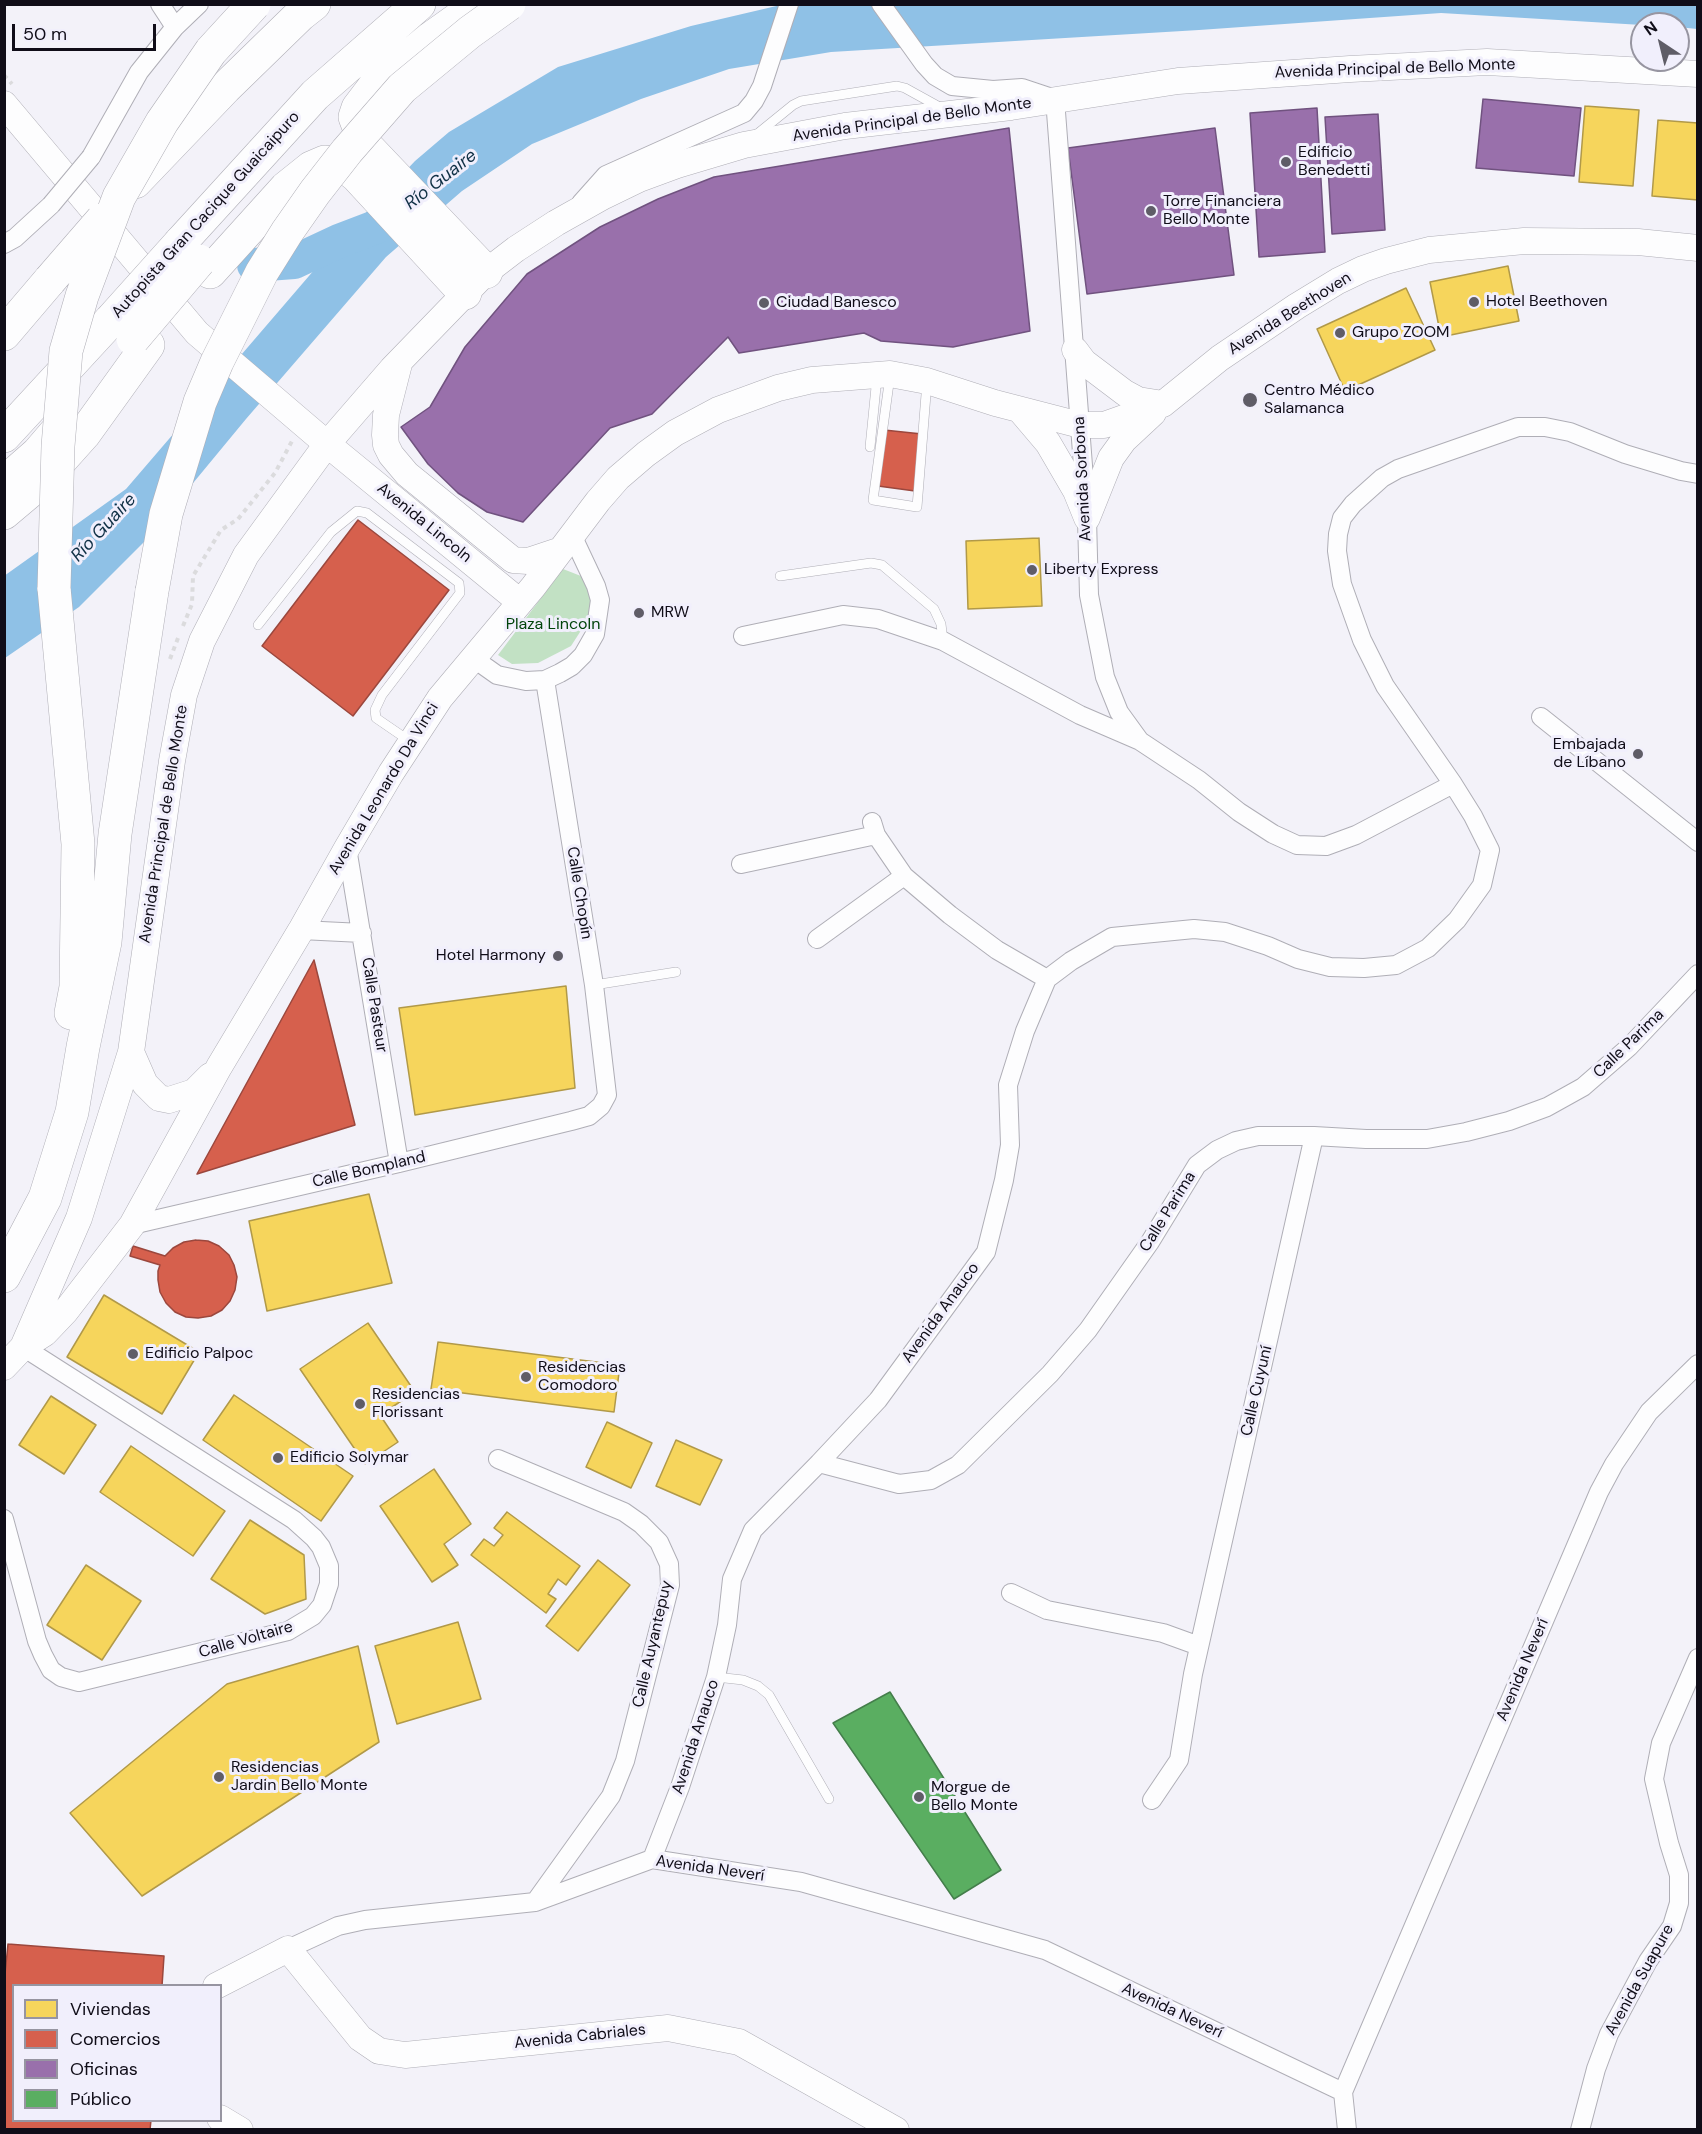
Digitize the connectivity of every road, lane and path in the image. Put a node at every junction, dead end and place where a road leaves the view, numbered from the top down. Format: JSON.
{"nodes":[{"id":1,"x":160,"y":4,"type":"edge"},
{"id":2,"x":199,"y":4,"type":"edge"},
{"id":3,"x":254,"y":4,"type":"edge"},
{"id":4,"x":314,"y":4,"type":"edge"},
{"id":5,"x":479,"y":4,"type":"edge"},
{"id":6,"x":509,"y":4,"type":"edge"},
{"id":7,"x":789,"y":4,"type":"edge"},
{"id":8,"x":881,"y":4,"type":"edge"},
{"id":9,"x":415,"y":8,"type":"edge"},
{"id":10,"x":175,"y":27,"type":"junction"},
{"id":11,"x":1698,"y":74,"type":"edge"},
{"id":12,"x":1055,"y":99,"type":"junction"},
{"id":13,"x":4,"y":104,"type":"edge"},
{"id":14,"x":953,"y":114,"type":"junction"},
{"id":15,"x":744,"y":145,"type":"junction"},
{"id":16,"x":354,"y":156,"type":"junction"},
{"id":17,"x":572,"y":214,"type":"junction"},
{"id":18,"x":4,"y":244,"type":"edge"},
{"id":19,"x":1698,"y":248,"type":"edge"},
{"id":20,"x":196,"y":259,"type":"junction"},
{"id":21,"x":471,"y":278,"type":"junction"},
{"id":22,"x":4,"y":334,"type":"edge"},
{"id":23,"x":130,"y":335,"type":"junction"},
{"id":24,"x":1075,"y":350,"type":"junction"},
{"id":25,"x":400,"y":361,"type":"junction"},
{"id":26,"x":883,"y":374,"type":"junction"},
{"id":27,"x":927,"y":381,"type":"junction"},
{"id":28,"x":1163,"y":404,"type":"junction"},
{"id":29,"x":1020,"y":410,"type":"junction"},
{"id":30,"x":1080,"y":425,"type":"junction"},
{"id":31,"x":4,"y":436,"type":"edge"},
{"id":32,"x":327,"y":444,"type":"junction"},
{"id":33,"x":870,"y":447,"type":"dead end"},
{"id":34,"x":1698,"y":474,"type":"edge"},
{"id":35,"x":4,"y":483,"type":"edge"},
{"id":36,"x":4,"y":513,"type":"edge"},
{"id":37,"x":1088,"y":518,"type":"junction"},
{"id":38,"x":566,"y":542,"type":"junction"},
{"id":39,"x":780,"y":576,"type":"dead end"},
{"id":40,"x":520,"y":602,"type":"junction"},
{"id":41,"x":258,"y":625,"type":"dead end"},
{"id":42,"x":743,"y":636,"type":"dead end"},
{"id":43,"x":943,"y":641,"type":"junction"},
{"id":44,"x":473,"y":658,"type":"junction"},
{"id":45,"x":545,"y":680,"type":"junction"},
{"id":46,"x":1541,"y":717,"type":"dead end"},
{"id":47,"x":1140,"y":741,"type":"junction"},
{"id":48,"x":411,"y":742,"type":"junction"},
{"id":49,"x":1453,"y":784,"type":"junction"},
{"id":50,"x":1698,"y":842,"type":"edge"},
{"id":51,"x":347,"y":848,"type":"junction"},
{"id":52,"x":741,"y":864,"type":"dead end"},
{"id":53,"x":904,"y":876,"type":"junction"},
{"id":54,"x":301,"y":930,"type":"junction"},
{"id":55,"x":362,"y":933,"type":"junction"},
{"id":56,"x":817,"y":939,"type":"dead end"},
{"id":57,"x":676,"y":972,"type":"dead end"},
{"id":58,"x":1698,"y":974,"type":"edge"},
{"id":59,"x":1047,"y":979,"type":"junction"},
{"id":60,"x":594,"y":985,"type":"junction"},
{"id":61,"x":131,"y":1052,"type":"junction"},
{"id":62,"x":219,"y":1067,"type":"junction"},
{"id":63,"x":602,"y":1106,"type":"joint"},
{"id":64,"x":1314,"y":1136,"type":"junction"},
{"id":65,"x":399,"y":1163,"type":"junction"},
{"id":66,"x":132,"y":1225,"type":"junction"},
{"id":67,"x":4,"y":1253,"type":"edge"},
{"id":68,"x":4,"y":1276,"type":"edge"},
{"id":69,"x":23,"y":1347,"type":"junction"},
{"id":70,"x":1698,"y":1364,"type":"edge"},
{"id":71,"x":4,"y":1368,"type":"edge"},
{"id":72,"x":498,"y":1459,"type":"dead end"},
{"id":73,"x":819,"y":1463,"type":"junction"},
{"id":74,"x":4,"y":1519,"type":"edge"},
{"id":75,"x":1011,"y":1593,"type":"dead end"},
{"id":76,"x":1199,"y":1646,"type":"junction"},
{"id":77,"x":1698,"y":1658,"type":"edge"},
{"id":78,"x":716,"y":1677,"type":"junction"},
{"id":79,"x":829,"y":1799,"type":"dead end"},
{"id":80,"x":1152,"y":1800,"type":"dead end"},
{"id":81,"x":652,"y":1859,"type":"junction"},
{"id":82,"x":535,"y":1902,"type":"junction"},
{"id":83,"x":288,"y":1949,"type":"junction"},
{"id":84,"x":220,"y":1984,"type":"edge"},
{"id":85,"x":1343,"y":2092,"type":"junction"},
{"id":86,"x":222,"y":2119,"type":"edge"},
{"id":87,"x":240,"y":2130,"type":"edge"},
{"id":88,"x":896,"y":2130,"type":"edge"},
{"id":89,"x":1347,"y":2130,"type":"edge"},
{"id":90,"x":1580,"y":2130,"type":"edge"}],
"edges":[{"from":1,"to":10,"type":"street"},
{"from":2,"to":10,"type":"street"},
{"from":3,"to":67,"type":"highway","bridge":true},
{"from":4,"to":22,"type":"highway","bridge":true},
{"from":5,"to":16,"type":"highway"},
{"from":6,"to":68,"type":"highway","bridge":true},
{"from":7,"to":17,"type":"street"},
{"from":8,"to":12,"type":"street"},
{"from":9,"to":20,"type":"highway","name":"Autopista Gran Cacique Guaicaipuro"},
{"from":10,"to":18,"type":"street","bridge":true},
{"from":11,"to":12,"type":"street","name":"Avenida Principal de Bello Monte"},
{"from":12,"to":14,"type":"street","name":"Avenida Principal de Bello Monte"},
{"from":12,"to":24,"type":"street","name":"Avenida Sorbona"},
{"from":13,"to":32,"type":"street","name":"Avenida Lincoln"},
{"from":14,"to":15,"type":"street","name":"Avenida Principal de Bello Monte"},
{"from":14,"to":15,"type":"lane"},
{"from":15,"to":17,"type":"street","name":"Avenida Principal de Bello Monte"},
{"from":16,"to":20,"type":"highway"},
{"from":16,"to":21,"type":"highway"},
{"from":17,"to":21,"type":"street","name":"Avenida Principal de Bello Monte"},
{"from":19,"to":28,"type":"street","name":"Avenida Beethoven"},
{"from":20,"to":23,"type":"highway","name":"Autopista Gran Cacique Guaicaipuro","bridge":true},
{"from":20,"to":23,"type":"highway"},
{"from":21,"to":25,"type":"street","name":"Avenida Principal de Bello Monte"},
{"from":23,"to":31,"type":"highway","name":"Autopista Gran Cacique Guaicaipuro"},
{"from":23,"to":35,"type":"highway"},
{"from":23,"to":36,"type":"highway"},
{"from":24,"to":28,"type":"street"},
{"from":24,"to":30,"type":"street","name":"Avenida Sorbona"},
{"from":25,"to":32,"type":"street","name":"Avenida Principal de Bello Monte"},
{"from":25,"to":38,"type":"street"},
{"from":26,"to":27,"type":"street","name":"Avenida Leonardo Da Vinci"},
{"from":26,"to":27,"type":"lane"},
{"from":26,"to":33,"type":"lane"},
{"from":26,"to":38,"type":"street","name":"Avenida Leonardo Da Vinci"},
{"from":27,"to":29,"type":"street","name":"Avenida Leonardo Da Vinci"},
{"from":28,"to":30,"type":"street","name":"Avenida Beethoven"},
{"from":28,"to":37,"type":"street"},
{"from":29,"to":30,"type":"street","name":"Avenida Leonardo Da Vinci"},
{"from":29,"to":37,"type":"street"},
{"from":30,"to":37,"type":"street","name":"Avenida Sorbona"},
{"from":32,"to":40,"type":"street","name":"Avenida Lincoln"},
{"from":32,"to":61,"type":"street","name":"Avenida Principal de Bello Monte"},
{"from":34,"to":49,"type":"street"},
{"from":37,"to":47,"type":"street","name":"Avenida Sorbona"},
{"from":38,"to":40,"type":"street","name":"Avenida Leonardo Da Vinci"},
{"from":38,"to":45,"type":"street"},
{"from":39,"to":43,"type":"lane"},
{"from":40,"to":44,"type":"street","name":"Avenida Leonardo Da Vinci"},
{"from":41,"to":48,"type":"lane"},
{"from":42,"to":43,"type":"street"},
{"from":43,"to":47,"type":"street"},
{"from":44,"to":45,"type":"street"},
{"from":44,"to":48,"type":"street","name":"Avenida Leonardo Da Vinci"},
{"from":45,"to":60,"type":"street","name":"Calle Chopín"},
{"from":46,"to":50,"type":"street"},
{"from":47,"to":49,"type":"street","name":"Avenida Sorbona"},
{"from":48,"to":51,"type":"street","name":"Avenida Leonardo Da Vinci"},
{"from":49,"to":59,"type":"street"},
{"from":51,"to":54,"type":"street","name":"Avenida Leonardo Da Vinci"},
{"from":51,"to":55,"type":"street","name":"Calle Pasteur"},
{"from":52,"to":53,"type":"street"},
{"from":53,"to":56,"type":"street"},
{"from":53,"to":59,"type":"street"},
{"from":54,"to":55,"type":"street"},
{"from":54,"to":62,"type":"street","name":"Avenida Leonardo Da Vinci"},
{"from":55,"to":65,"type":"street","name":"Calle Pasteur"},
{"from":57,"to":60,"type":"lane"},
{"from":58,"to":64,"type":"street","name":"Calle Parima"},
{"from":59,"to":73,"type":"street","name":"Avenida Anauco"},
{"from":60,"to":63,"type":"street","name":"Calle Chopín"},
{"from":61,"to":62,"type":"street"},
{"from":61,"to":69,"type":"street","name":"Avenida Principal de Bello Monte"},
{"from":62,"to":66,"type":"street","name":"Avenida Leonardo Da Vinci"},
{"from":63,"to":65,"type":"street","name":"Calle Bompland"},
{"from":64,"to":73,"type":"street","name":"Calle Parima"},
{"from":64,"to":76,"type":"street","name":"Calle Cuyuní"},
{"from":65,"to":66,"type":"street","name":"Calle Bompland"},
{"from":66,"to":69,"type":"street","name":"Avenida Leonardo Da Vinci"},
{"from":69,"to":71,"type":"street","name":"Avenida Principal de Bello Monte"},
{"from":69,"to":74,"type":"street","name":"Calle Voltaire"},
{"from":70,"to":85,"type":"street","name":"Avenida Neverí"},
{"from":72,"to":82,"type":"street","name":"Calle Auyantepuy"},
{"from":73,"to":78,"type":"street","name":"Avenida Anauco"},
{"from":75,"to":76,"type":"street"},
{"from":76,"to":80,"type":"street","name":"Calle Cuyuní"},
{"from":77,"to":90,"type":"street","name":"Avenida Suapure"},
{"from":78,"to":79,"type":"lane"},
{"from":78,"to":81,"type":"street","name":"Avenida Anauco"},
{"from":81,"to":82,"type":"street","name":"Avenida Neverí"},
{"from":81,"to":85,"type":"street","name":"Avenida Neverí"},
{"from":82,"to":83,"type":"street","name":"Avenida Neverí"},
{"from":83,"to":84,"type":"street","name":"Avenida Neverí"},
{"from":83,"to":88,"type":"street","name":"Avenida Cabriales"},
{"from":85,"to":89,"type":"street"},
{"from":86,"to":87,"type":"street"}]}
